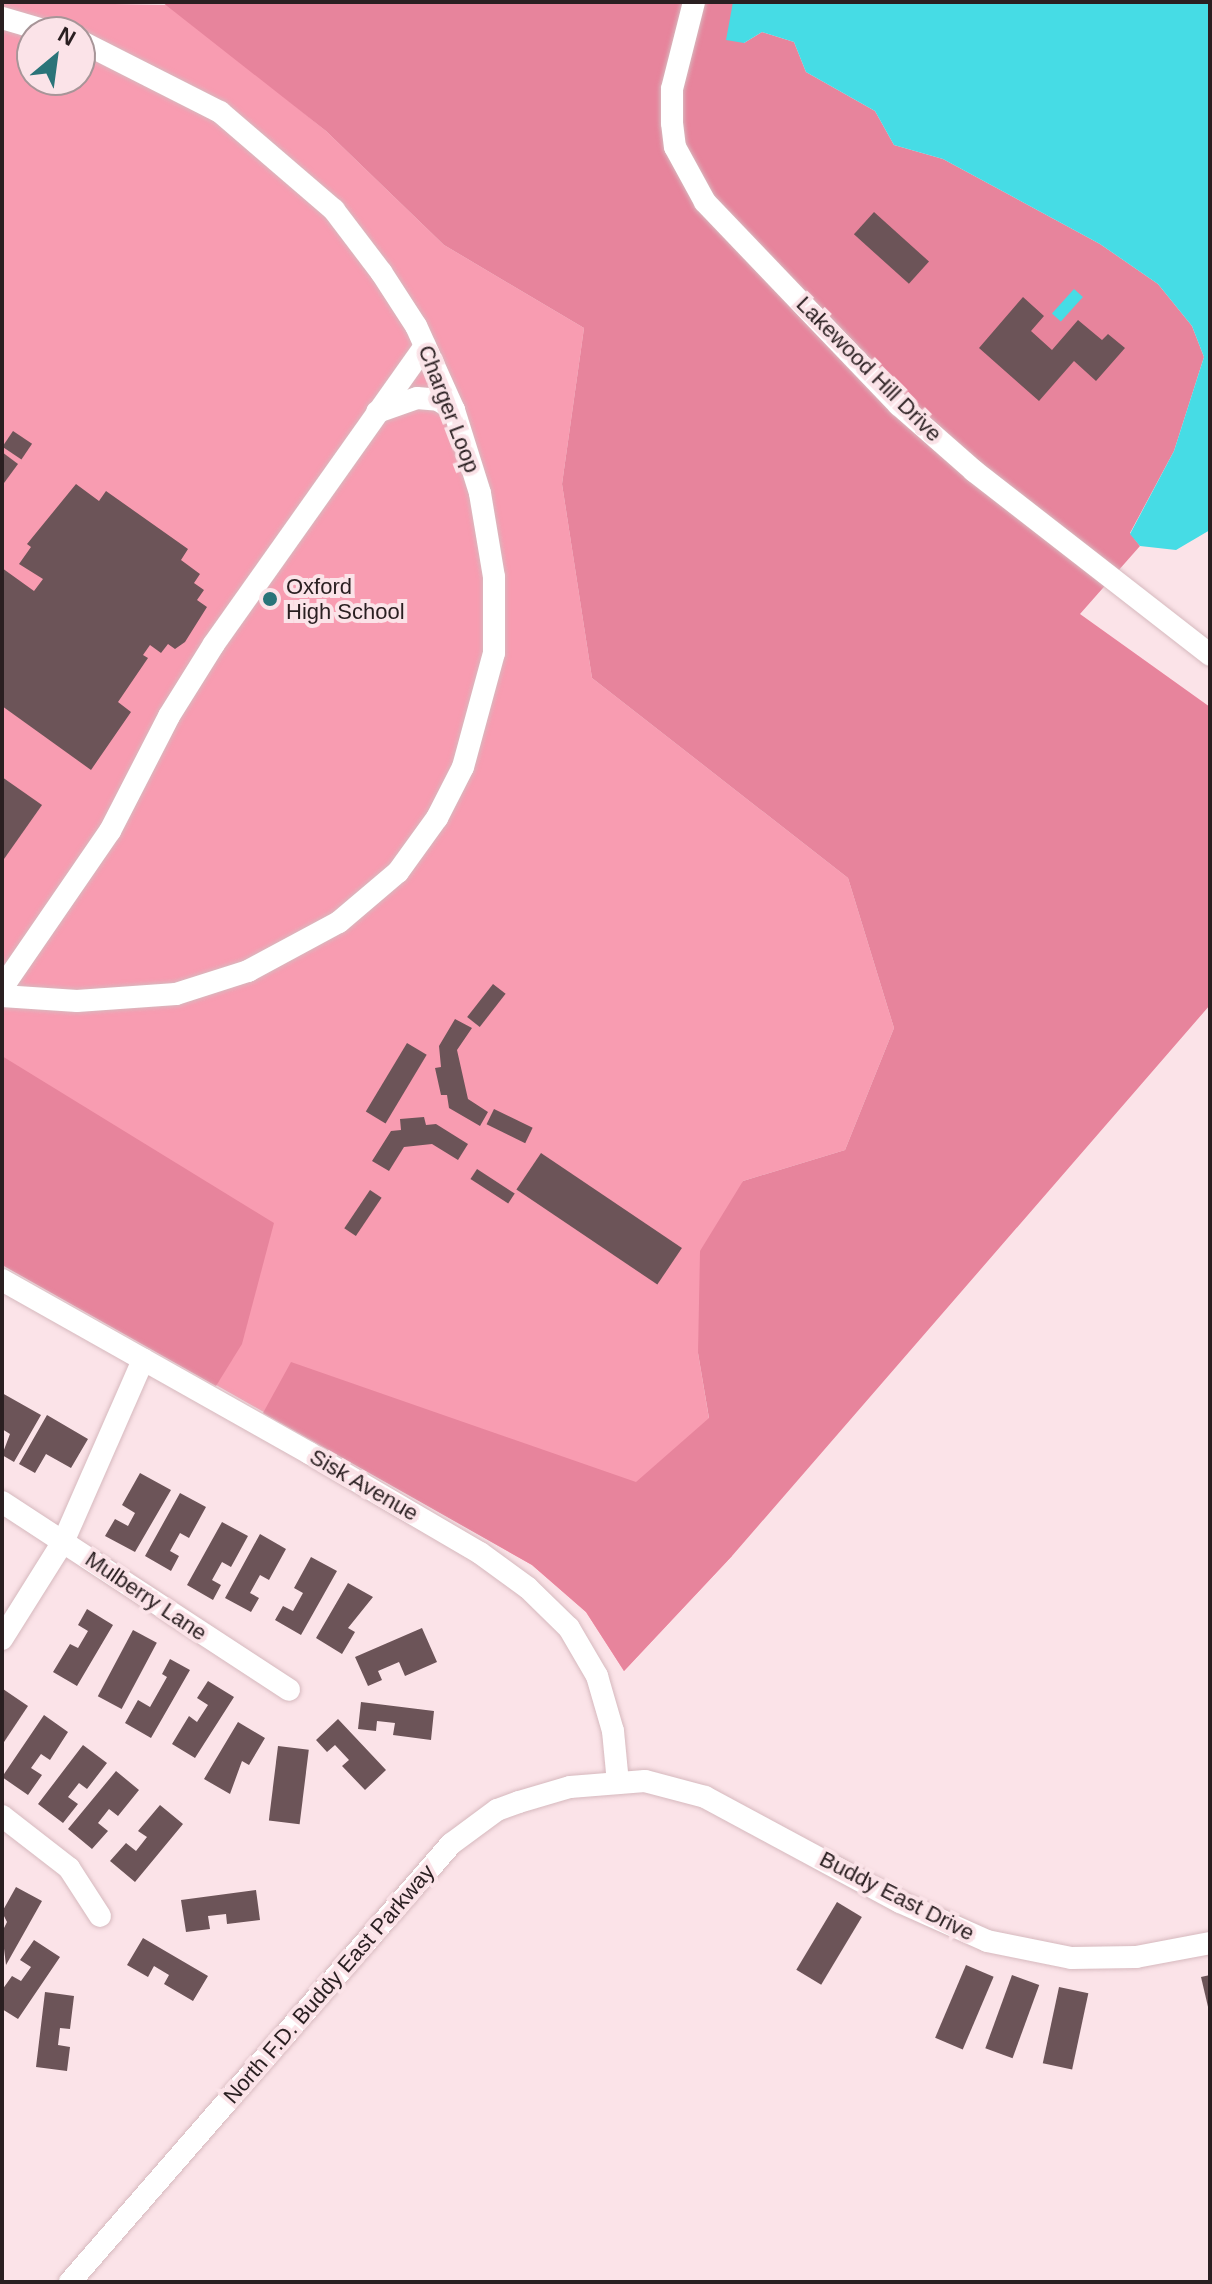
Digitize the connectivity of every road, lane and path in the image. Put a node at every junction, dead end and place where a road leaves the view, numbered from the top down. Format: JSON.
{"nodes":[{"id":1,"x":694,"y":2,"type":"edge"},
{"id":2,"x":96,"y":49,"type":"edge"},
{"id":3,"x":425,"y":346,"type":"junction"},
{"id":4,"x":454,"y":410,"type":"junction"},
{"id":5,"x":377,"y":412,"type":"junction"},
{"id":6,"x":1210,"y":655,"type":"edge"},
{"id":7,"x":2,"y":988,"type":"edge"},
{"id":8,"x":2,"y":996,"type":"edge"},
{"id":9,"x":2,"y":1280,"type":"edge"},
{"id":10,"x":143,"y":1360,"type":"junction"},
{"id":11,"x":2,"y":1502,"type":"edge"},
{"id":12,"x":64,"y":1540,"type":"junction"},
{"id":13,"x":2,"y":1639,"type":"edge"},
{"id":14,"x":289,"y":1690,"type":"dead end"},
{"id":15,"x":645,"y":1781,"type":"joint"},
{"id":16,"x":618,"y":1783,"type":"junction"},
{"id":17,"x":2,"y":1816,"type":"edge"},
{"id":18,"x":100,"y":1916,"type":"dead end"},
{"id":19,"x":1210,"y":1943,"type":"edge"},
{"id":20,"x":70,"y":2282,"type":"edge"}],
"edges":[{"from":1,"to":6,"type":"street","name":"Lakewood Hill Drive"},
{"from":2,"to":3,"type":"street","name":"Charger Loop"},
{"from":3,"to":4,"type":"street","name":"Charger Loop"},
{"from":3,"to":5,"type":"street"},
{"from":4,"to":5,"type":"street"},
{"from":4,"to":8,"type":"street","name":"Charger Loop"},
{"from":5,"to":7,"type":"street"},
{"from":9,"to":10,"type":"street","name":"Sisk Avenue"},
{"from":10,"to":12,"type":"street"},
{"from":10,"to":16,"type":"street","name":"Sisk Avenue"},
{"from":11,"to":12,"type":"street","name":"Mulberry Lane"},
{"from":12,"to":13,"type":"street"},
{"from":12,"to":14,"type":"street","name":"Mulberry Lane"},
{"from":15,"to":16,"type":"street","name":"North F.D. Buddy East Parkway"},
{"from":15,"to":19,"type":"street","name":"Buddy East Drive"},
{"from":16,"to":20,"type":"street","name":"North F.D. Buddy East Parkway"},
{"from":17,"to":18,"type":"street"}]}
